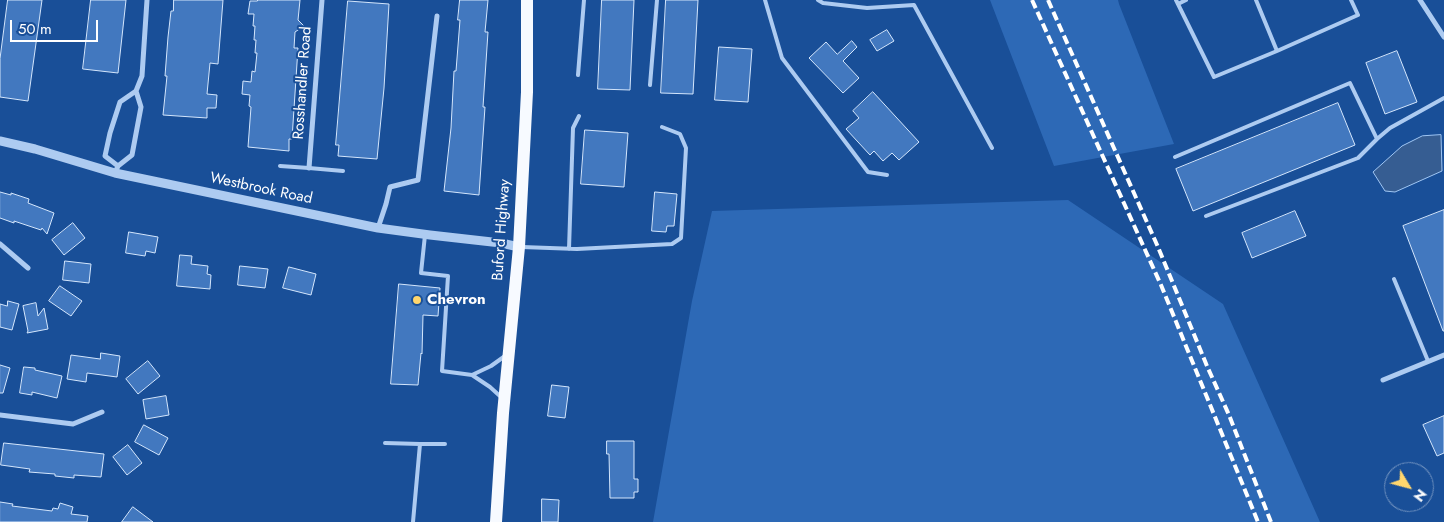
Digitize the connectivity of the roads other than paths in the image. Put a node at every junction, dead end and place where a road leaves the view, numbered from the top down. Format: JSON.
{"nodes":[{"id":1,"x":147,"y":0,"type":"edge"},
{"id":2,"x":322,"y":0,"type":"edge"},
{"id":3,"x":527,"y":0,"type":"edge"},
{"id":4,"x":584,"y":0,"type":"edge"},
{"id":5,"x":657,"y":0,"type":"edge"},
{"id":6,"x":765,"y":0,"type":"edge"},
{"id":7,"x":818,"y":0,"type":"edge"},
{"id":8,"x":1186,"y":0,"type":"edge"},
{"id":9,"x":1256,"y":0,"type":"edge"},
{"id":10,"x":1351,"y":0,"type":"edge"},
{"id":11,"x":1420,"y":0,"type":"edge"},
{"id":12,"x":1177,"y":2,"type":"edge"},
{"id":13,"x":437,"y":16,"type":"dead end"},
{"id":14,"x":1444,"y":37,"type":"edge"},
{"id":15,"x":1276,"y":51,"type":"junction"},
{"id":16,"x":578,"y":75,"type":"dead end"},
{"id":17,"x":650,"y":85,"type":"dead end"},
{"id":18,"x":136,"y":91,"type":"junction"},
{"id":19,"x":1444,"y":98,"type":"edge"},
{"id":20,"x":578,"y":116,"type":"dead end"},
{"id":21,"x":662,"y":127,"type":"dead end"},
{"id":22,"x":1377,"y":139,"type":"junction"},
{"id":23,"x":0,"y":140,"type":"edge"},
{"id":24,"x":992,"y":148,"type":"dead end"},
{"id":25,"x":1175,"y":157,"type":"dead end"},
{"id":26,"x":280,"y":166,"type":"dead end"},
{"id":27,"x":309,"y":168,"type":"junction"},
{"id":28,"x":116,"y":170,"type":"junction"},
{"id":29,"x":343,"y":171,"type":"dead end"},
{"id":30,"x":887,"y":175,"type":"dead end"},
{"id":31,"x":1206,"y":216,"type":"dead end"},
{"id":32,"x":378,"y":228,"type":"junction"},
{"id":33,"x":425,"y":235,"type":"junction"},
{"id":34,"x":0,"y":244,"type":"edge"},
{"id":35,"x":519,"y":247,"type":"junction"},
{"id":36,"x":569,"y":249,"type":"junction"},
{"id":37,"x":28,"y":268,"type":"dead end"},
{"id":38,"x":1394,"y":279,"type":"dead end"},
{"id":39,"x":508,"y":354,"type":"junction"},
{"id":40,"x":1444,"y":354,"type":"edge"},
{"id":41,"x":1428,"y":361,"type":"junction"},
{"id":42,"x":472,"y":374,"type":"junction"},
{"id":43,"x":1383,"y":380,"type":"dead end"},
{"id":44,"x":504,"y":401,"type":"junction"},
{"id":45,"x":102,"y":412,"type":"dead end"},
{"id":46,"x":0,"y":415,"type":"edge"},
{"id":47,"x":385,"y":443,"type":"dead end"},
{"id":48,"x":420,"y":444,"type":"junction"},
{"id":49,"x":445,"y":444,"type":"dead end"},
{"id":50,"x":413,"y":522,"type":"edge"},
{"id":51,"x":496,"y":522,"type":"edge"}],
"edges":[{"from":1,"to":18,"type":"street"},
{"from":2,"to":27,"type":"street","name":"Rosshandler Road"},
{"from":3,"to":35,"type":"main road","name":"Buford Highway"},
{"from":4,"to":16,"type":"lane"},
{"from":5,"to":17,"type":"lane"},
{"from":6,"to":30,"type":"lane"},
{"from":7,"to":24,"type":"lane"},
{"from":8,"to":12,"type":"lane"},
{"from":9,"to":15,"type":"lane"},
{"from":10,"to":15,"type":"lane"},
{"from":11,"to":14,"type":"street"},
{"from":12,"to":15,"type":"lane"},
{"from":13,"to":32,"type":"street"},
{"from":18,"to":28,"type":"street"},
{"from":18,"to":28,"type":"street"},
{"from":19,"to":22,"type":"lane"},
{"from":20,"to":36,"type":"lane"},
{"from":21,"to":36,"type":"lane"},
{"from":22,"to":25,"type":"lane"},
{"from":22,"to":31,"type":"lane"},
{"from":23,"to":28,"type":"street","name":"Westbrook Road"},
{"from":26,"to":27,"type":"lane"},
{"from":27,"to":29,"type":"lane"},
{"from":28,"to":32,"type":"street","name":"Westbrook Road"},
{"from":32,"to":33,"type":"street","name":"Westbrook Road"},
{"from":33,"to":35,"type":"street","name":"Westbrook Road"},
{"from":33,"to":42,"type":"lane"},
{"from":34,"to":37,"type":"street"},
{"from":35,"to":36,"type":"lane"},
{"from":35,"to":39,"type":"main road","name":"Buford Highway"},
{"from":38,"to":41,"type":"lane"},
{"from":39,"to":42,"type":"lane"},
{"from":39,"to":44,"type":"main road","name":"Buford Highway"},
{"from":40,"to":41,"type":"street"},
{"from":41,"to":43,"type":"street"},
{"from":42,"to":44,"type":"lane"},
{"from":44,"to":51,"type":"main road","name":"Buford Highway"},
{"from":45,"to":46,"type":"street"},
{"from":47,"to":48,"type":"lane"},
{"from":48,"to":49,"type":"lane"},
{"from":48,"to":50,"type":"lane"}]}
